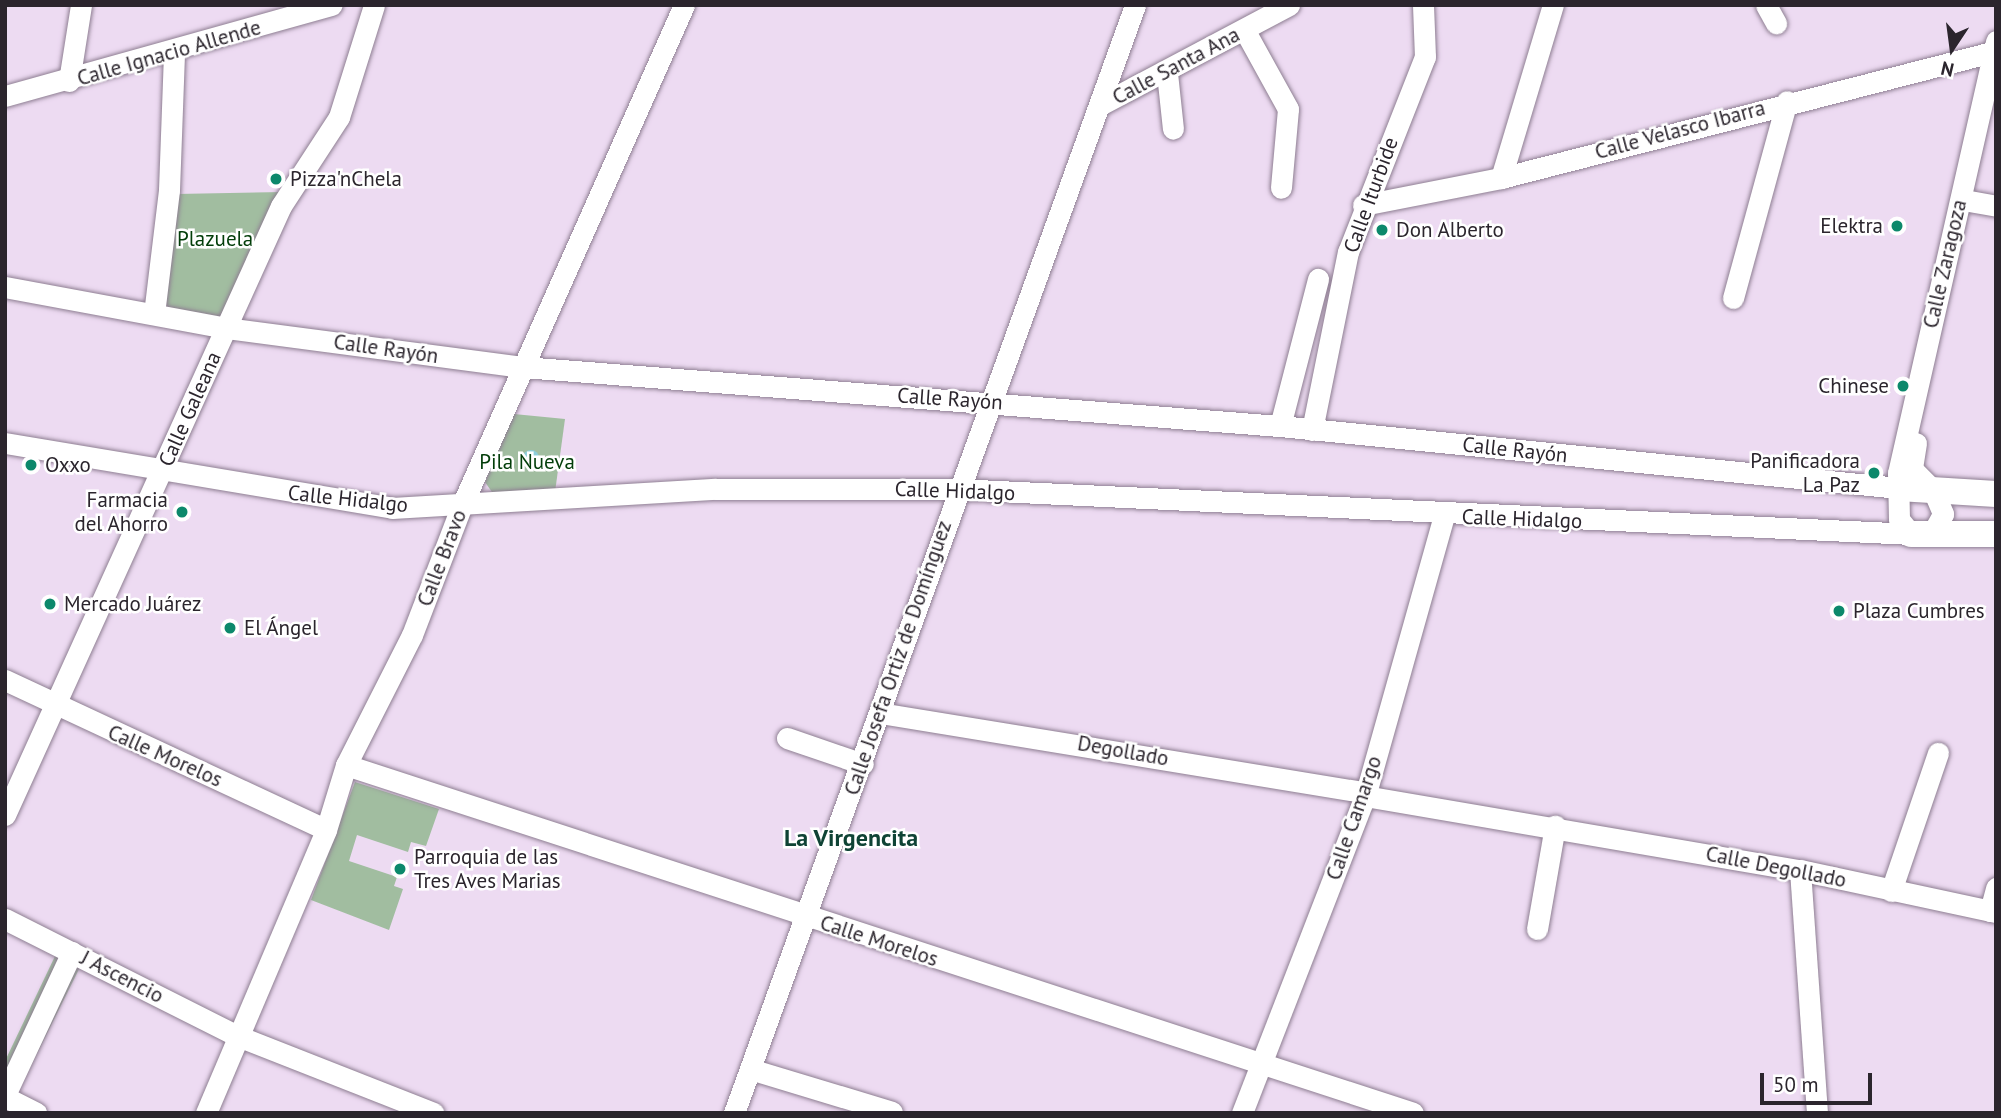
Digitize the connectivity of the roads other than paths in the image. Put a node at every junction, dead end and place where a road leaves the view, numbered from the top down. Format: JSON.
{"nodes":[{"id":1,"x":81,"y":5,"type":"edge"},
{"id":2,"x":332,"y":5,"type":"edge"},
{"id":3,"x":374,"y":5,"type":"edge"},
{"id":4,"x":684,"y":5,"type":"edge"},
{"id":5,"x":1135,"y":5,"type":"edge"},
{"id":6,"x":1423,"y":5,"type":"edge"},
{"id":7,"x":1553,"y":5,"type":"edge"},
{"id":8,"x":1287,"y":6,"type":"edge"},
{"id":9,"x":1245,"y":30,"type":"junction"},
{"id":10,"x":1994,"y":48,"type":"edge"},
{"id":11,"x":174,"y":53,"type":"junction"},
{"id":12,"x":1167,"y":73,"type":"junction"},
{"id":13,"x":69,"y":81,"type":"junction"},
{"id":14,"x":1996,"y":89,"type":"edge"},
{"id":15,"x":5,"y":96,"type":"edge"},
{"id":16,"x":1787,"y":101,"type":"junction"},
{"id":17,"x":1100,"y":105,"type":"junction"},
{"id":18,"x":1173,"y":129,"type":"dead end"},
{"id":19,"x":1502,"y":178,"type":"junction"},
{"id":20,"x":1281,"y":188,"type":"dead end"},
{"id":21,"x":1969,"y":201,"type":"junction"},
{"id":22,"x":1363,"y":205,"type":"junction"},
{"id":23,"x":1996,"y":206,"type":"edge"},
{"id":24,"x":1318,"y":279,"type":"dead end"},
{"id":25,"x":5,"y":287,"type":"edge"},
{"id":26,"x":1733,"y":298,"type":"dead end"},
{"id":27,"x":154,"y":314,"type":"junction"},
{"id":28,"x":226,"y":328,"type":"junction"},
{"id":29,"x":523,"y":368,"type":"junction"},
{"id":30,"x":987,"y":401,"type":"junction"},
{"id":31,"x":1280,"y":426,"type":"junction"},
{"id":32,"x":1312,"y":430,"type":"junction"},
{"id":33,"x":5,"y":443,"type":"edge"},
{"id":34,"x":162,"y":475,"type":"junction"},
{"id":35,"x":1899,"y":488,"type":"junction"},
{"id":36,"x":955,"y":489,"type":"junction"},
{"id":37,"x":1933,"y":491,"type":"junction"},
{"id":38,"x":1990,"y":494,"type":"edge"},
{"id":39,"x":463,"y":505,"type":"junction"},
{"id":40,"x":1444,"y":516,"type":"junction"},
{"id":41,"x":1921,"y":534,"type":"junction"},
{"id":42,"x":1989,"y":534,"type":"edge"},
{"id":43,"x":5,"y":680,"type":"edge"},
{"id":44,"x":57,"y":707,"type":"junction"},
{"id":45,"x":880,"y":713,"type":"junction"},
{"id":46,"x":786,"y":738,"type":"dead end"},
{"id":47,"x":1938,"y":753,"type":"dead end"},
{"id":48,"x":863,"y":764,"type":"junction"},
{"id":49,"x":346,"y":765,"type":"junction"},
{"id":50,"x":1366,"y":794,"type":"junction"},
{"id":51,"x":5,"y":814,"type":"edge"},
{"id":52,"x":1555,"y":826,"type":"junction"},
{"id":53,"x":326,"y":830,"type":"junction"},
{"id":54,"x":1800,"y":870,"type":"junction"},
{"id":55,"x":1996,"y":888,"type":"edge"},
{"id":56,"x":1891,"y":891,"type":"junction"},
{"id":57,"x":1993,"y":912,"type":"edge"},
{"id":58,"x":810,"y":918,"type":"junction"},
{"id":59,"x":5,"y":919,"type":"edge"},
{"id":60,"x":1537,"y":929,"type":"dead end"},
{"id":61,"x":72,"y":952,"type":"junction"},
{"id":62,"x":238,"y":1036,"type":"junction"},
{"id":63,"x":1262,"y":1068,"type":"junction"},
{"id":64,"x":750,"y":1069,"type":"junction"},
{"id":65,"x":5,"y":1096,"type":"edge"},
{"id":66,"x":892,"y":1112,"type":"edge"},
{"id":67,"x":36,"y":1113,"type":"edge"},
{"id":68,"x":206,"y":1113,"type":"edge"},
{"id":69,"x":433,"y":1113,"type":"edge"},
{"id":70,"x":734,"y":1113,"type":"edge"},
{"id":71,"x":1242,"y":1113,"type":"edge"},
{"id":72,"x":1413,"y":1113,"type":"edge"},
{"id":73,"x":1817,"y":1113,"type":"edge"}],
"edges":[{"from":1,"to":13,"type":"street"},
{"from":2,"to":11,"type":"street","name":"Calle Ignacio Allende"},
{"from":3,"to":28,"type":"street","name":"Calle Galeana"},
{"from":4,"to":29,"type":"street","name":"Calle Bravo"},
{"from":5,"to":17,"type":"street","name":"Calle Josefa Ortiz de Domínguez"},
{"from":6,"to":22,"type":"street","name":"Calle Iturbide"},
{"from":7,"to":19,"type":"street"},
{"from":8,"to":9,"type":"street","name":"Calle Santa Ana"},
{"from":9,"to":12,"type":"street","name":"Calle Santa Ana"},
{"from":9,"to":20,"type":"street"},
{"from":10,"to":16,"type":"street","name":"Calle Velasco Ibarra"},
{"from":10,"to":35,"type":"street","name":"Calle Zaragoza"},
{"from":11,"to":13,"type":"street","name":"Calle Ignacio Allende"},
{"from":11,"to":27,"type":"street"},
{"from":12,"to":17,"type":"street","name":"Calle Santa Ana"},
{"from":12,"to":18,"type":"street"},
{"from":13,"to":15,"type":"street","name":"Calle Ignacio Allende"},
{"from":14,"to":21,"type":"street","name":"Calle Zaragoza"},
{"from":16,"to":19,"type":"street","name":"Calle Velasco Ibarra"},
{"from":16,"to":26,"type":"street"},
{"from":17,"to":30,"type":"street","name":"Calle Josefa Ortiz de Domínguez"},
{"from":19,"to":22,"type":"street","name":"Calle Velasco Ibarra"},
{"from":21,"to":23,"type":"street"},
{"from":21,"to":37,"type":"street","name":"Calle Zaragoza"},
{"from":22,"to":32,"type":"street","name":"Calle Iturbide"},
{"from":24,"to":31,"type":"street"},
{"from":25,"to":27,"type":"street","name":"Calle Rayón"},
{"from":27,"to":28,"type":"street","name":"Calle Rayón"},
{"from":28,"to":29,"type":"street","name":"Calle Rayón"},
{"from":28,"to":34,"type":"street","name":"Calle Galeana"},
{"from":29,"to":30,"type":"street","name":"Calle Rayón"},
{"from":29,"to":39,"type":"street","name":"Calle Bravo"},
{"from":30,"to":31,"type":"street","name":"Calle Rayón"},
{"from":30,"to":36,"type":"street","name":"Calle Josefa Ortiz de Domínguez"},
{"from":31,"to":32,"type":"street","name":"Calle Rayón"},
{"from":32,"to":35,"type":"street","name":"Calle Rayón"},
{"from":33,"to":34,"type":"street","name":"Calle Hidalgo"},
{"from":34,"to":39,"type":"street","name":"Calle Hidalgo"},
{"from":34,"to":44,"type":"street","name":"Calle Galeana"},
{"from":35,"to":37,"type":"main road"},
{"from":35,"to":41,"type":"street","name":"Calle Zaragoza"},
{"from":36,"to":39,"type":"street","name":"Calle Hidalgo"},
{"from":36,"to":40,"type":"street","name":"Calle Hidalgo"},
{"from":36,"to":45,"type":"street","name":"Calle Josefa Ortiz de Domínguez"},
{"from":37,"to":38,"type":"main road"},
{"from":37,"to":41,"type":"street"},
{"from":38,"to":42,"type":"main road"},
{"from":39,"to":49,"type":"street","name":"Calle Bravo"},
{"from":40,"to":41,"type":"street","name":"Calle Hidalgo"},
{"from":40,"to":50,"type":"street","name":"Calle Camargo"},
{"from":41,"to":42,"type":"main road"},
{"from":43,"to":44,"type":"street","name":"Calle Morelos"},
{"from":44,"to":51,"type":"street","name":"Calle Galeana"},
{"from":44,"to":53,"type":"street","name":"Calle Morelos"},
{"from":45,"to":48,"type":"street","name":"Calle Josefa Ortiz de Domínguez"},
{"from":45,"to":50,"type":"street","name":"Degollado"},
{"from":46,"to":48,"type":"street"},
{"from":47,"to":56,"type":"street"},
{"from":48,"to":58,"type":"street","name":"Calle Josefa Ortiz de Domínguez"},
{"from":49,"to":53,"type":"street","name":"Calle Bravo"},
{"from":49,"to":58,"type":"street","name":"Calle Morelos"},
{"from":50,"to":52,"type":"street","name":"Degollado"},
{"from":50,"to":63,"type":"street","name":"Calle Camargo"},
{"from":52,"to":54,"type":"street","name":"Calle Degollado"},
{"from":52,"to":60,"type":"street"},
{"from":53,"to":62,"type":"street","name":"Calle Bravo"},
{"from":54,"to":56,"type":"street","name":"Calle Degollado"},
{"from":54,"to":73,"type":"street"},
{"from":55,"to":57,"type":"street"},
{"from":56,"to":57,"type":"street","name":"Calle Degollado"},
{"from":58,"to":63,"type":"street","name":"Calle Morelos"},
{"from":58,"to":64,"type":"street","name":"Calle Josefa Ortiz de Domínguez"},
{"from":59,"to":61,"type":"street","name":"J Ascencio"},
{"from":61,"to":62,"type":"street","name":"J Ascencio"},
{"from":61,"to":65,"type":"street"},
{"from":62,"to":68,"type":"street","name":"Calle Bravo"},
{"from":62,"to":69,"type":"street","name":"J Ascencio"},
{"from":63,"to":71,"type":"street","name":"Calle Camargo"},
{"from":63,"to":72,"type":"street","name":"Calle Morelos"},
{"from":64,"to":66,"type":"street"},
{"from":64,"to":70,"type":"street","name":"Calle Josefa Ortiz de Domínguez"},
{"from":65,"to":67,"type":"street"}]}
